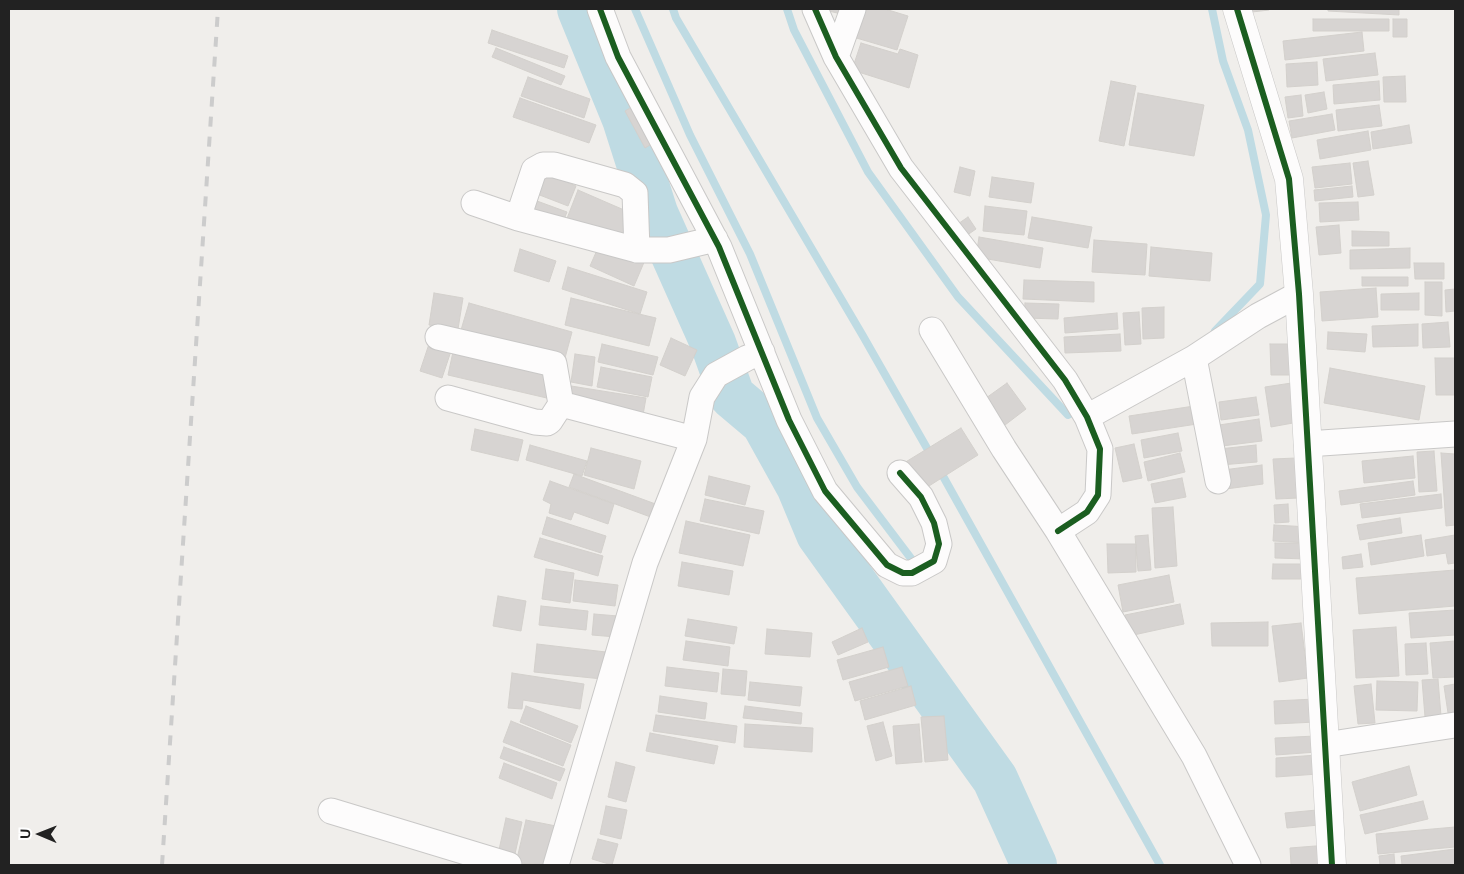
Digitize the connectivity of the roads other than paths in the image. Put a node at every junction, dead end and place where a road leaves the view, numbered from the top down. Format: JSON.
{"nodes":[{"id":1,"x":600,"y":9,"type":"edge"},
{"id":2,"x":815,"y":9,"type":"edge"},
{"id":3,"x":853,"y":9,"type":"edge"},
{"id":4,"x":1236,"y":9,"type":"edge"},
{"id":5,"x":836,"y":57,"type":"junction"},
{"id":6,"x":474,"y":203,"type":"dead end"},
{"id":7,"x":518,"y":218,"type":"junction"},
{"id":8,"x":706,"y":241,"type":"junction"},
{"id":9,"x":637,"y":250,"type":"junction"},
{"id":10,"x":1299,"y":294,"type":"junction"},
{"id":11,"x":932,"y":330,"type":"dead end"},
{"id":12,"x":438,"y":337,"type":"dead end"},
{"id":13,"x":754,"y":355,"type":"junction"},
{"id":14,"x":1194,"y":358,"type":"junction"},
{"id":15,"x":448,"y":398,"type":"dead end"},
{"id":16,"x":561,"y":404,"type":"junction"},
{"id":17,"x":1085,"y":413,"type":"junction"},
{"id":18,"x":1455,"y":434,"type":"edge"},
{"id":19,"x":694,"y":439,"type":"junction"},
{"id":20,"x":1307,"y":444,"type":"junction"},
{"id":21,"x":900,"y":473,"type":"dead end"},
{"id":22,"x":1218,"y":481,"type":"dead end"},
{"id":23,"x":1058,"y":531,"type":"junction"},
{"id":24,"x":1455,"y":725,"type":"edge"},
{"id":25,"x":1325,"y":744,"type":"junction"},
{"id":26,"x":331,"y":811,"type":"dead end"},
{"id":27,"x":509,"y":865,"type":"edge"},
{"id":28,"x":556,"y":865,"type":"edge"},
{"id":29,"x":1248,"y":865,"type":"edge"},
{"id":30,"x":1332,"y":865,"type":"edge"}],
"edges":[{"from":1,"to":8,"type":"street"},
{"from":2,"to":5,"type":"street"},
{"from":3,"to":5,"type":"street"},
{"from":4,"to":10,"type":"street"},
{"from":5,"to":17,"type":"street"},
{"from":6,"to":7,"type":"street"},
{"from":7,"to":9,"type":"street"},
{"from":7,"to":9,"type":"street"},
{"from":8,"to":9,"type":"street"},
{"from":8,"to":13,"type":"street"},
{"from":10,"to":14,"type":"street"},
{"from":10,"to":20,"type":"street"},
{"from":11,"to":23,"type":"street"},
{"from":12,"to":16,"type":"street"},
{"from":13,"to":19,"type":"street"},
{"from":13,"to":21,"type":"street"},
{"from":14,"to":17,"type":"street"},
{"from":14,"to":22,"type":"street"},
{"from":15,"to":16,"type":"street"},
{"from":16,"to":19,"type":"street"},
{"from":17,"to":23,"type":"street"},
{"from":18,"to":20,"type":"street"},
{"from":19,"to":28,"type":"street"},
{"from":20,"to":25,"type":"street"},
{"from":23,"to":29,"type":"street"},
{"from":24,"to":25,"type":"street"},
{"from":25,"to":30,"type":"street"},
{"from":26,"to":27,"type":"street"}]}
